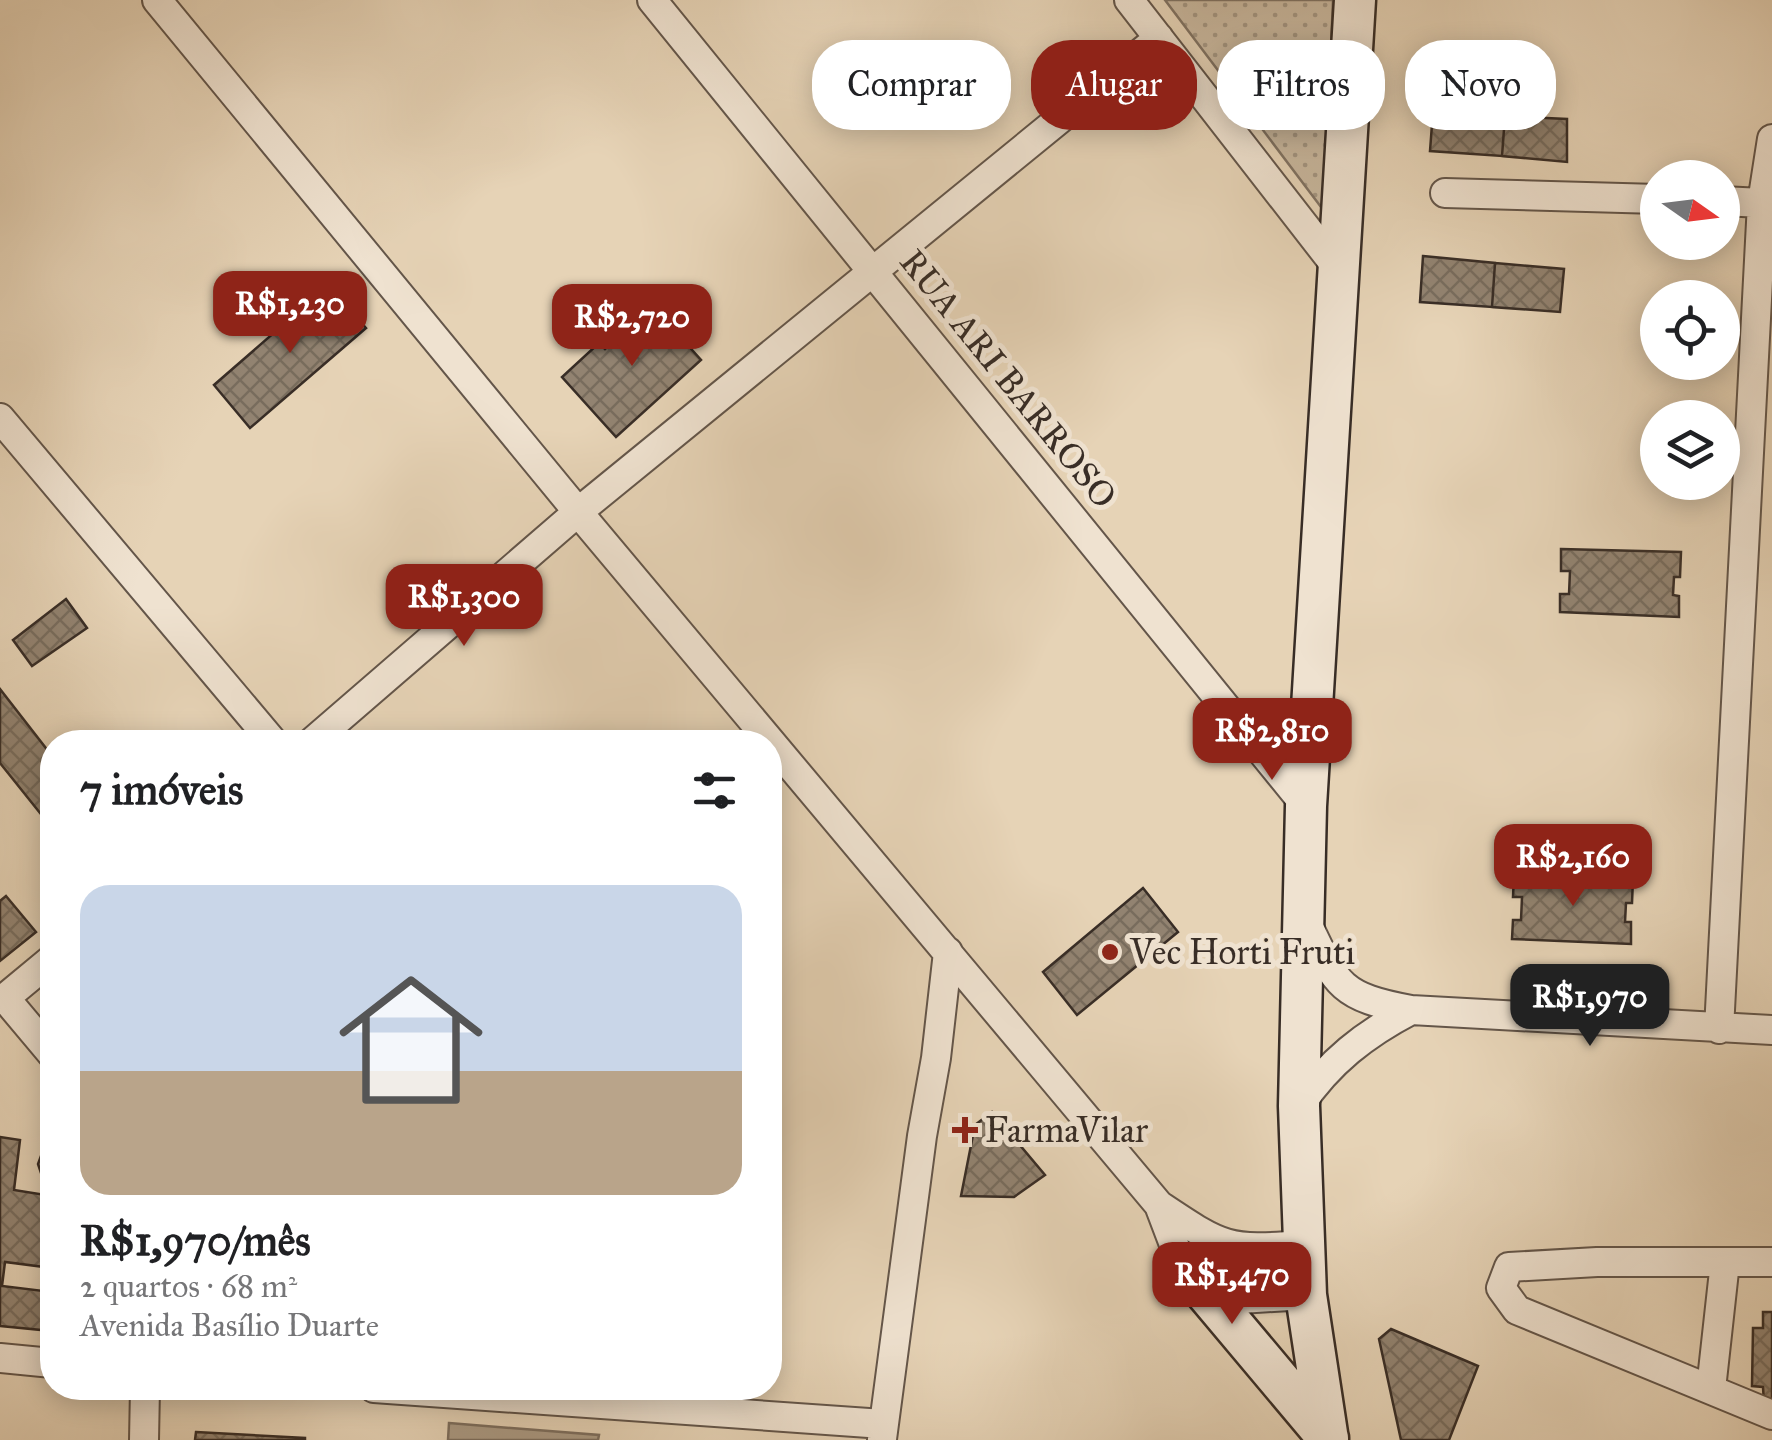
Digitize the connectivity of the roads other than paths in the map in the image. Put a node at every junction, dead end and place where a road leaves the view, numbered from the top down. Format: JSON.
{"nodes":[{"id":1,"x":157,"y":0,"type":"edge"},
{"id":2,"x":652,"y":0,"type":"edge"},
{"id":3,"x":1129,"y":0,"type":"edge"},
{"id":4,"x":1355,"y":0,"type":"edge"},
{"id":5,"x":1159,"y":38,"type":"junction"},
{"id":6,"x":1772,"y":139,"type":"edge"},
{"id":7,"x":1445,"y":193,"type":"dead end"},
{"id":8,"x":1640,"y":198,"type":"edge"},
{"id":9,"x":1740,"y":202,"type":"edge"},
{"id":10,"x":1762,"y":203,"type":"junction"},
{"id":11,"x":1339,"y":270,"type":"junction"},
{"id":12,"x":873,"y":273,"type":"junction"},
{"id":13,"x":0,"y":418,"type":"edge"},
{"id":14,"x":578,"y":512,"type":"junction"},
{"id":15,"x":263,"y":730,"type":"edge"},
{"id":16,"x":326,"y":730,"type":"edge"},
{"id":17,"x":761,"y":730,"type":"edge"},
{"id":18,"x":782,"y":755,"type":"edge"},
{"id":19,"x":1306,"y":806,"type":"junction"},
{"id":20,"x":1302,"y":912,"type":"junction"},
{"id":21,"x":948,"y":952,"type":"junction"},
{"id":22,"x":40,"y":968,"type":"edge"},
{"id":23,"x":2,"y":998,"type":"edge"},
{"id":24,"x":1411,"y":1010,"type":"junction"},
{"id":25,"x":1719,"y":1029,"type":"junction"},
{"id":26,"x":1772,"y":1030,"type":"edge"},
{"id":27,"x":40,"y":1041,"type":"edge"},
{"id":28,"x":1299,"y":1106,"type":"junction"},
{"id":29,"x":1159,"y":1205,"type":"junction"},
{"id":30,"x":1302,"y":1245,"type":"junction"},
{"id":31,"x":1726,"y":1262,"type":"junction"},
{"id":32,"x":1772,"y":1262,"type":"edge"},
{"id":33,"x":1181,"y":1263,"type":"junction"},
{"id":34,"x":1306,"y":1296,"type":"junction"},
{"id":35,"x":0,"y":1358,"type":"edge"},
{"id":36,"x":40,"y":1363,"type":"edge"},
{"id":37,"x":1711,"y":1390,"type":"junction"},
{"id":38,"x":145,"y":1400,"type":"edge"},
{"id":39,"x":601,"y":1400,"type":"edge"},
{"id":40,"x":1772,"y":1414,"type":"edge"},
{"id":41,"x":882,"y":1432,"type":"edge"},
{"id":42,"x":1328,"y":1439,"type":"edge"},
{"id":43,"x":144,"y":1440,"type":"edge"}],
"edges":[{"from":1,"to":14,"type":"street"},
{"from":2,"to":12,"type":"street","name":"RUA ARI BARROSO"},
{"from":3,"to":5,"type":"street"},
{"from":4,"to":11,"type":"main road"},
{"from":5,"to":11,"type":"street"},
{"from":5,"to":12,"type":"street"},
{"from":6,"to":10,"type":"street"},
{"from":7,"to":8,"type":"street"},
{"from":9,"to":10,"type":"street"},
{"from":10,"to":25,"type":"street"},
{"from":11,"to":19,"type":"main road"},
{"from":12,"to":14,"type":"street"},
{"from":12,"to":19,"type":"street","name":"RUA ARI BARROSO"},
{"from":13,"to":15,"type":"street"},
{"from":14,"to":16,"type":"street"},
{"from":14,"to":17,"type":"street"},
{"from":18,"to":21,"type":"street"},
{"from":19,"to":20,"type":"main road"},
{"from":20,"to":24,"type":"street"},
{"from":20,"to":28,"type":"main road"},
{"from":21,"to":29,"type":"street"},
{"from":21,"to":41,"type":"street"},
{"from":22,"to":23,"type":"street"},
{"from":23,"to":27,"type":"street"},
{"from":24,"to":25,"type":"street"},
{"from":24,"to":28,"type":"street"},
{"from":25,"to":26,"type":"street"},
{"from":28,"to":30,"type":"main road"},
{"from":29,"to":30,"type":"street"},
{"from":29,"to":33,"type":"street"},
{"from":30,"to":34,"type":"main road"},
{"from":31,"to":32,"type":"street"},
{"from":31,"to":37,"type":"street"},
{"from":31,"to":37,"type":"street"},
{"from":33,"to":34,"type":"street"},
{"from":33,"to":42,"type":"main road"},
{"from":34,"to":42,"type":"main road"},
{"from":35,"to":36,"type":"street"},
{"from":37,"to":40,"type":"street"},
{"from":38,"to":43,"type":"street"},
{"from":39,"to":41,"type":"street"}]}
